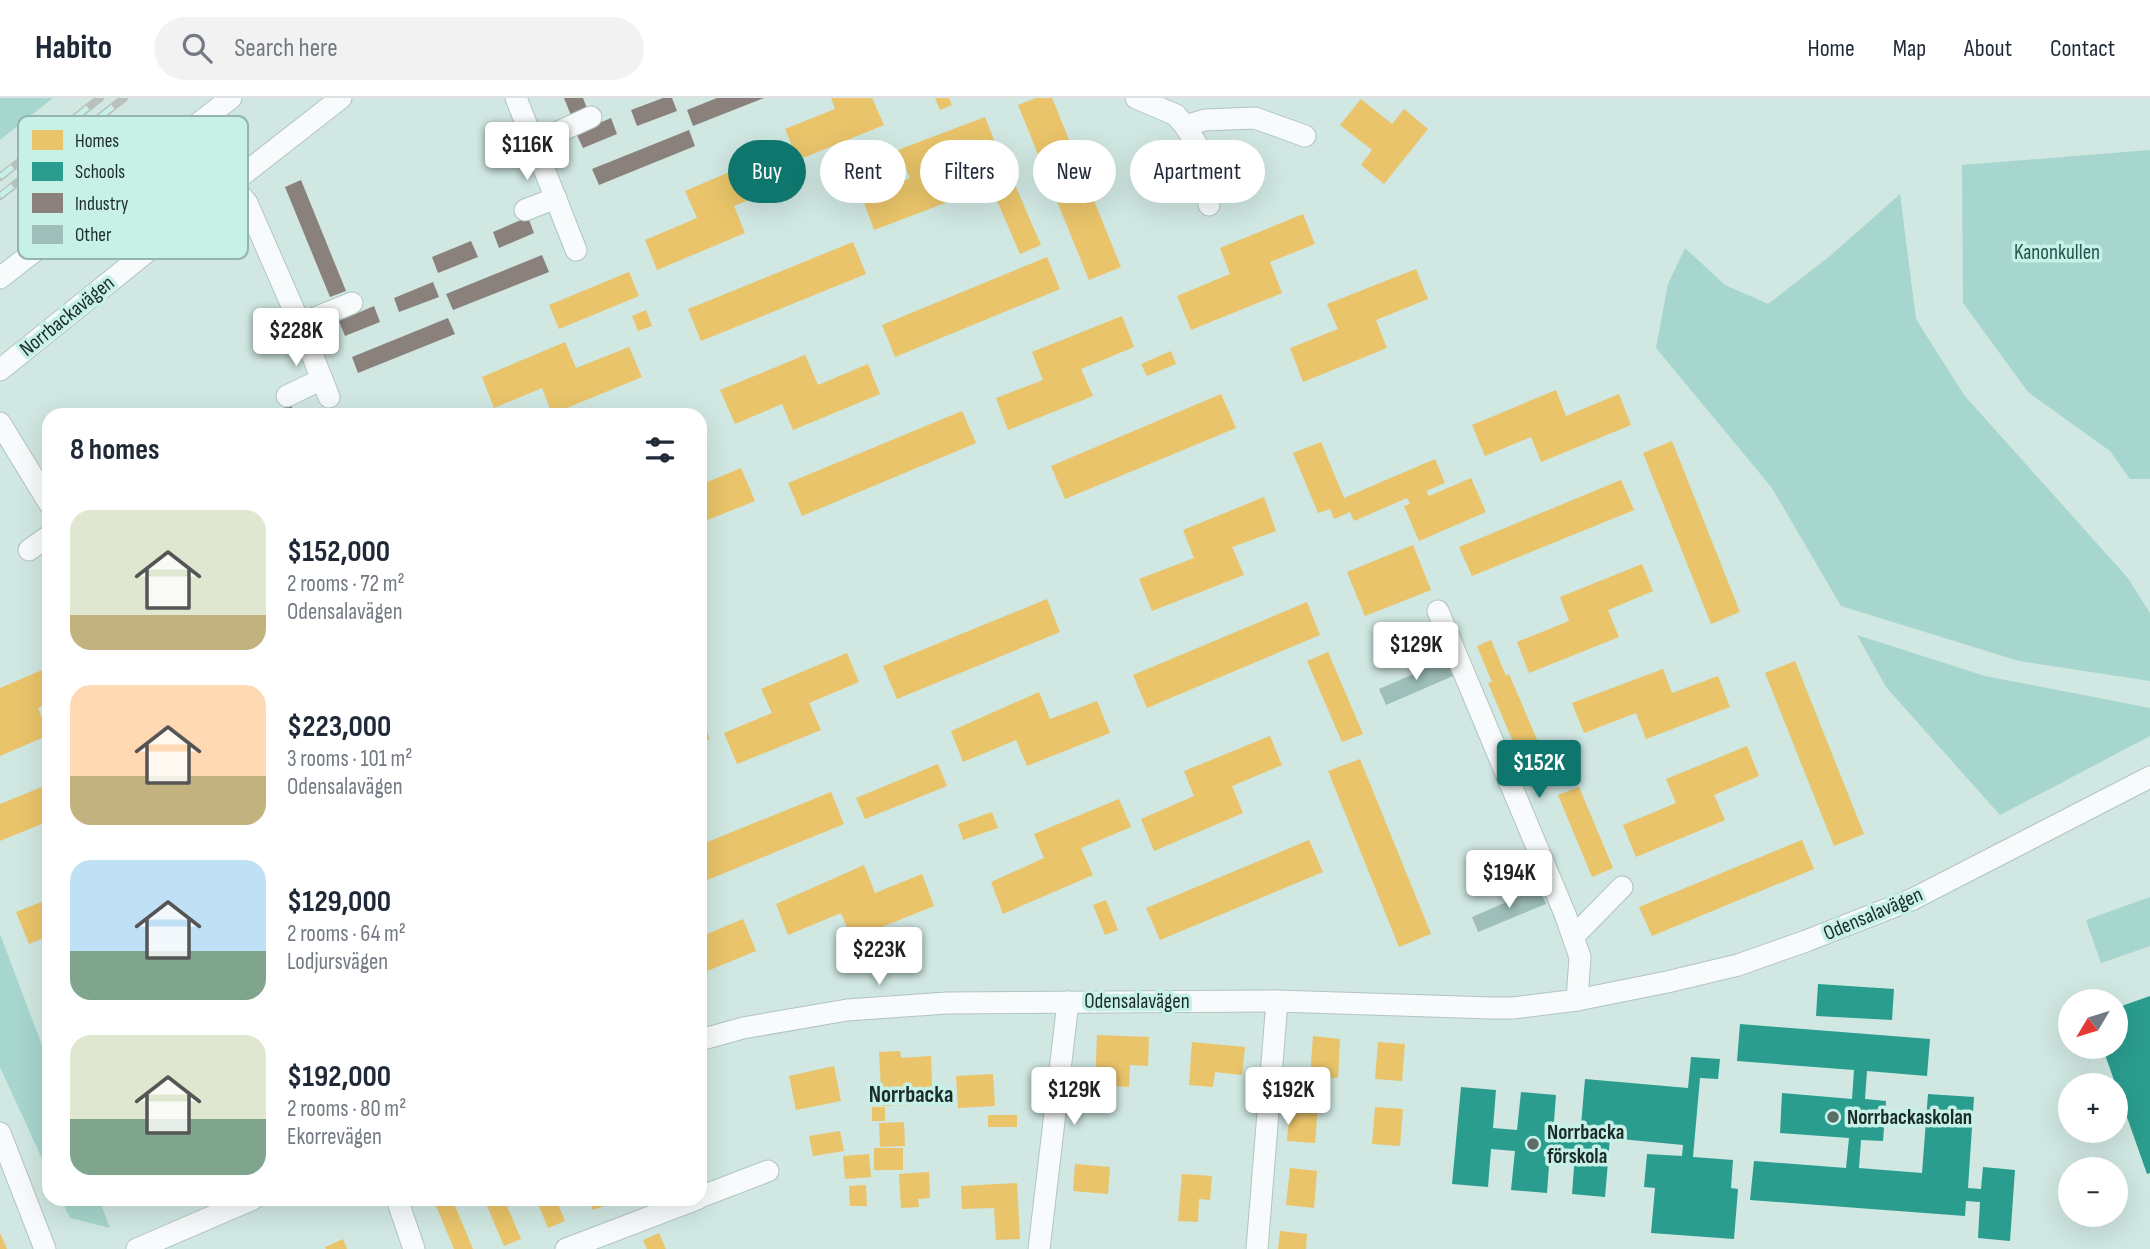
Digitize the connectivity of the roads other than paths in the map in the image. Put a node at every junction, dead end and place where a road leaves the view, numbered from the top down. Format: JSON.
{"nodes":[{"id":1,"x":231,"y":98,"type":"edge"},
{"id":2,"x":341,"y":98,"type":"edge"},
{"id":3,"x":516,"y":98,"type":"edge"},
{"id":4,"x":1136,"y":98,"type":"edge"},
{"id":5,"x":208,"y":116,"type":"edge"},
{"id":6,"x":591,"y":117,"type":"dead end"},
{"id":7,"x":1185,"y":126,"type":"junction"},
{"id":8,"x":1305,"y":136,"type":"dead end"},
{"id":9,"x":534,"y":143,"type":"junction"},
{"id":10,"x":248,"y":171,"type":"edge"},
{"id":11,"x":556,"y":198,"type":"junction"},
{"id":12,"x":248,"y":205,"type":"edge"},
{"id":13,"x":1209,"y":205,"type":"dead end"},
{"id":14,"x":525,"y":210,"type":"dead end"},
{"id":15,"x":576,"y":250,"type":"dead end"},
{"id":16,"x":24,"y":259,"type":"edge"},
{"id":17,"x":138,"y":259,"type":"edge"},
{"id":18,"x":0,"y":278,"type":"edge"},
{"id":19,"x":352,"y":303,"type":"dead end"},
{"id":20,"x":300,"y":324,"type":"junction"},
{"id":21,"x":0,"y":370,"type":"edge"},
{"id":22,"x":286,"y":396,"type":"dead end"},
{"id":23,"x":0,"y":423,"type":"edge"},
{"id":24,"x":42,"y":492,"type":"edge"},
{"id":25,"x":42,"y":541,"type":"edge"},
{"id":26,"x":29,"y":550,"type":"dead end"},
{"id":27,"x":1438,"y":611,"type":"dead end"},
{"id":28,"x":2150,"y":777,"type":"edge"},
{"id":29,"x":1622,"y":887,"type":"dead end"},
{"id":30,"x":1573,"y":937,"type":"junction"},
{"id":31,"x":1577,"y":1000,"type":"junction"},
{"id":32,"x":1277,"y":1001,"type":"junction"},
{"id":33,"x":1068,"y":1002,"type":"junction"},
{"id":34,"x":707,"y":1038,"type":"edge"},
{"id":35,"x":0,"y":1133,"type":"edge"},
{"id":36,"x":768,"y":1171,"type":"dead end"},
{"id":37,"x":707,"y":1195,"type":"edge"},
{"id":38,"x":237,"y":1206,"type":"edge"},
{"id":39,"x":399,"y":1206,"type":"edge"},
{"id":40,"x":677,"y":1206,"type":"edge"},
{"id":41,"x":45,"y":1249,"type":"edge"},
{"id":42,"x":137,"y":1249,"type":"edge"},
{"id":43,"x":414,"y":1249,"type":"edge"},
{"id":44,"x":566,"y":1249,"type":"edge"},
{"id":45,"x":1039,"y":1249,"type":"edge"},
{"id":46,"x":1256,"y":1249,"type":"edge"}],
"edges":[{"from":1,"to":5,"type":"street"},
{"from":2,"to":10,"type":"street","name":"Norrbackavägen"},
{"from":3,"to":9,"type":"street"},
{"from":4,"to":7,"type":"street"},
{"from":6,"to":9,"type":"street"},
{"from":7,"to":8,"type":"street"},
{"from":7,"to":13,"type":"street"},
{"from":9,"to":11,"type":"street"},
{"from":11,"to":14,"type":"street"},
{"from":11,"to":15,"type":"street"},
{"from":12,"to":20,"type":"street"},
{"from":16,"to":18,"type":"street"},
{"from":17,"to":21,"type":"street","name":"Norrbackavägen"},
{"from":19,"to":20,"type":"street"},
{"from":20,"to":22,"type":"street"},
{"from":23,"to":24,"type":"street"},
{"from":25,"to":26,"type":"street"},
{"from":27,"to":30,"type":"street"},
{"from":28,"to":31,"type":"street","name":"Odensalavägen"},
{"from":29,"to":30,"type":"street"},
{"from":30,"to":31,"type":"street"},
{"from":31,"to":32,"type":"street","name":"Odensalavägen"},
{"from":32,"to":33,"type":"street","name":"Odensalavägen"},
{"from":32,"to":46,"type":"street"},
{"from":33,"to":34,"type":"street","name":"Odensalavägen"},
{"from":33,"to":45,"type":"street"},
{"from":35,"to":41,"type":"street"},
{"from":36,"to":37,"type":"street"},
{"from":38,"to":42,"type":"street"},
{"from":39,"to":43,"type":"street"},
{"from":40,"to":44,"type":"street"}]}
